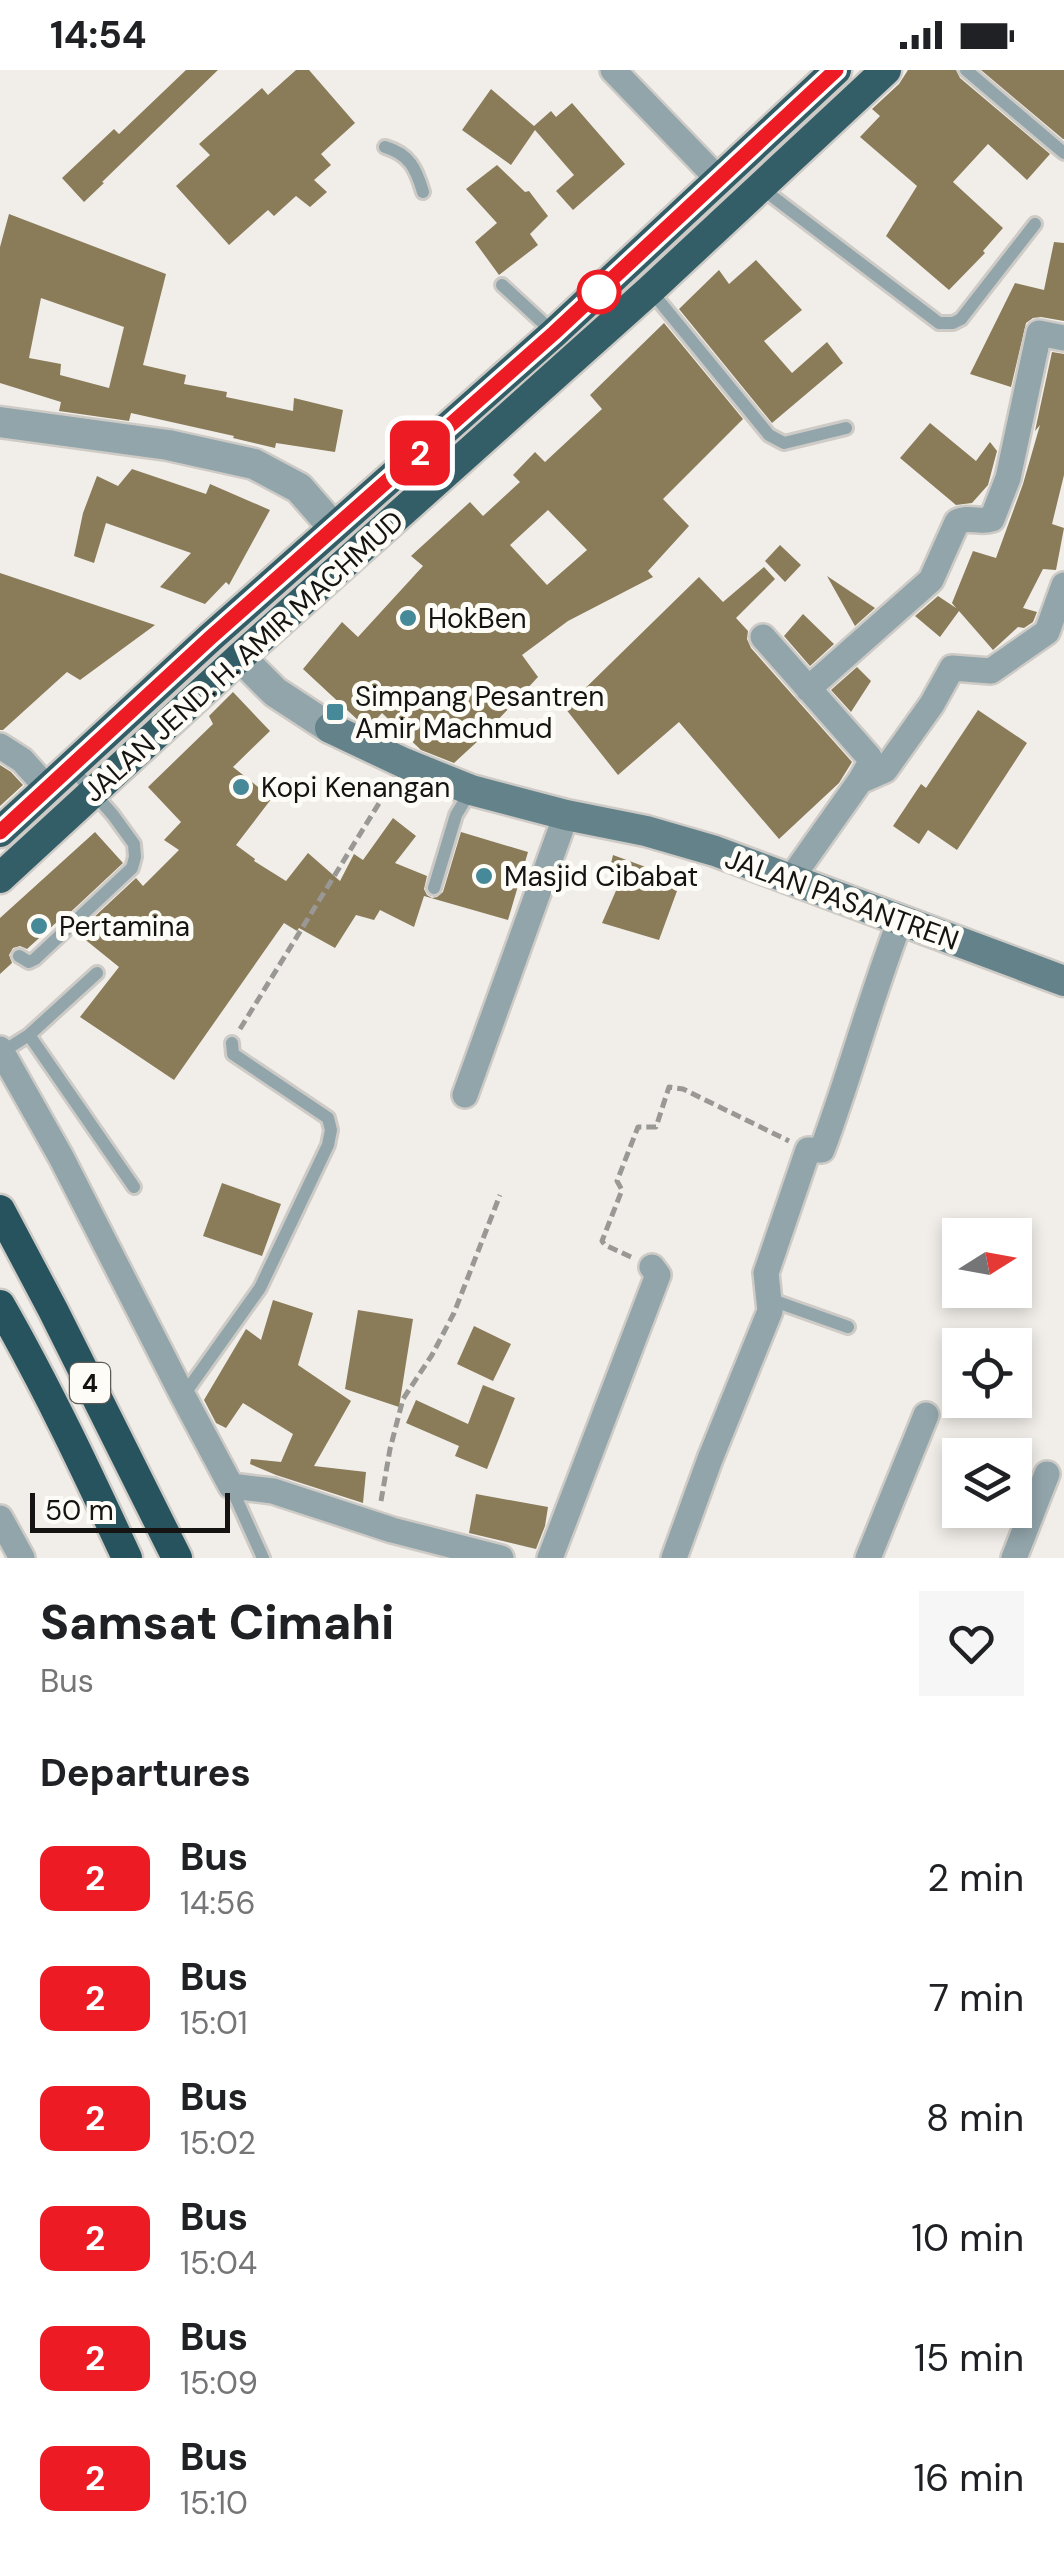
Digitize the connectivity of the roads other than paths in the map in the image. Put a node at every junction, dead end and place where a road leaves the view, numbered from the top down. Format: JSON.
{"nodes":[{"id":1,"x":614,"y":70,"type":"edge"},
{"id":2,"x":836,"y":70,"type":"edge"},
{"id":3,"x":886,"y":70,"type":"edge"},
{"id":4,"x":966,"y":70,"type":"edge"},
{"id":5,"x":385,"y":147,"type":"dead end"},
{"id":6,"x":1064,"y":153,"type":"edge"},
{"id":7,"x":719,"y":180,"type":"junction"},
{"id":8,"x":759,"y":186,"type":"junction"},
{"id":9,"x":422,"y":192,"type":"dead end"},
{"id":10,"x":1035,"y":224,"type":"dead end"},
{"id":11,"x":502,"y":285,"type":"dead end"},
{"id":12,"x":650,"y":290,"type":"junction"},
{"id":13,"x":554,"y":333,"type":"junction"},
{"id":14,"x":1064,"y":338,"type":"edge"},
{"id":15,"x":0,"y":422,"type":"edge"},
{"id":16,"x":846,"y":428,"type":"dead end"},
{"id":17,"x":334,"y":528,"type":"junction"},
{"id":18,"x":1064,"y":585,"type":"edge"},
{"id":19,"x":1054,"y":634,"type":"edge"},
{"id":20,"x":764,"y":637,"type":"dead end"},
{"id":21,"x":240,"y":657,"type":"junction"},
{"id":22,"x":808,"y":689,"type":"junction"},
{"id":23,"x":330,"y":728,"type":"joint"},
{"id":24,"x":0,"y":746,"type":"edge"},
{"id":25,"x":71,"y":767,"type":"junction"},
{"id":26,"x":860,"y":781,"type":"junction"},
{"id":27,"x":48,"y":789,"type":"junction"},
{"id":28,"x":471,"y":790,"type":"junction"},
{"id":29,"x":93,"y":792,"type":"junction"},
{"id":30,"x":566,"y":814,"type":"junction"},
{"id":31,"x":0,"y":832,"type":"edge"},
{"id":32,"x":0,"y":878,"type":"edge"},
{"id":33,"x":790,"y":880,"type":"junction"},
{"id":34,"x":434,"y":888,"type":"dead end"},
{"id":35,"x":900,"y":921,"type":"junction"},
{"id":36,"x":19,"y":956,"type":"dead end"},
{"id":37,"x":97,"y":973,"type":"dead end"},
{"id":38,"x":1064,"y":981,"type":"edge"},
{"id":39,"x":30,"y":1035,"type":"junction"},
{"id":40,"x":232,"y":1043,"type":"road end"},
{"id":41,"x":1,"y":1051,"type":"edge"},
{"id":42,"x":465,"y":1094,"type":"dead end"},
{"id":43,"x":134,"y":1187,"type":"dead end"},
{"id":44,"x":0,"y":1210,"type":"edge"},
{"id":45,"x":652,"y":1267,"type":"road end"},
{"id":46,"x":769,"y":1300,"type":"junction"},
{"id":47,"x":0,"y":1304,"type":"edge"},
{"id":48,"x":848,"y":1327,"type":"dead end"},
{"id":49,"x":183,"y":1396,"type":"junction"},
{"id":50,"x":926,"y":1415,"type":"dead end"},
{"id":51,"x":1047,"y":1474,"type":"dead end"},
{"id":52,"x":231,"y":1486,"type":"junction"},
{"id":53,"x":0,"y":1518,"type":"edge"},
{"id":54,"x":22,"y":1558,"type":"edge"},
{"id":55,"x":127,"y":1558,"type":"edge"},
{"id":56,"x":177,"y":1558,"type":"edge"},
{"id":57,"x":263,"y":1558,"type":"edge"},
{"id":58,"x":501,"y":1558,"type":"edge"},
{"id":59,"x":550,"y":1558,"type":"edge"},
{"id":60,"x":674,"y":1558,"type":"edge"},
{"id":61,"x":868,"y":1558,"type":"edge"},
{"id":62,"x":1014,"y":1558,"type":"edge"}],
"edges":[{"from":1,"to":7,"type":"street"},
{"from":2,"to":7,"type":"highway","name":"JALAN JEND. H. AMIR MACHMUD"},
{"from":3,"to":8,"type":"highway","name":"JALAN JEND. H. AMIR MACHMUD"},
{"from":4,"to":6,"type":"lane"},
{"from":5,"to":9,"type":"lane"},
{"from":7,"to":13,"type":"highway","name":"JALAN JEND. H. AMIR MACHMUD"},
{"from":8,"to":10,"type":"lane"},
{"from":8,"to":12,"type":"highway","name":"JALAN JEND. H. AMIR MACHMUD"},
{"from":11,"to":13,"type":"lane"},
{"from":12,"to":16,"type":"lane"},
{"from":12,"to":21,"type":"highway","name":"JALAN JEND. H. AMIR MACHMUD"},
{"from":13,"to":17,"type":"highway","name":"JALAN JEND. H. AMIR MACHMUD"},
{"from":14,"to":22,"type":"street"},
{"from":15,"to":17,"type":"street"},
{"from":17,"to":25,"type":"highway","name":"JALAN JEND. H. AMIR MACHMUD"},
{"from":18,"to":19,"type":"street"},
{"from":19,"to":26,"type":"street"},
{"from":20,"to":22,"type":"street"},
{"from":21,"to":23,"type":"street","name":"JALAN PASANTREN"},
{"from":21,"to":29,"type":"highway","name":"JALAN JEND. H. AMIR MACHMUD"},
{"from":22,"to":26,"type":"street"},
{"from":23,"to":28,"type":"main road","name":"JALAN PASANTREN"},
{"from":24,"to":27,"type":"street"},
{"from":25,"to":27,"type":"highway","name":"JALAN JEND. H. AMIR MACHMUD"},
{"from":25,"to":29,"type":"lane"},
{"from":26,"to":33,"type":"street"},
{"from":27,"to":31,"type":"highway","name":"JALAN JEND. H. AMIR MACHMUD"},
{"from":28,"to":30,"type":"main road","name":"JALAN PASANTREN"},
{"from":28,"to":34,"type":"lane"},
{"from":29,"to":32,"type":"highway","name":"JALAN JEND. H. AMIR MACHMUD"},
{"from":29,"to":36,"type":"lane"},
{"from":30,"to":33,"type":"main road","name":"JALAN PASANTREN"},
{"from":30,"to":42,"type":"street"},
{"from":33,"to":35,"type":"main road","name":"JALAN PASANTREN"},
{"from":35,"to":38,"type":"main road","name":"JALAN PASANTREN"},
{"from":35,"to":46,"type":"street"},
{"from":37,"to":39,"type":"lane"},
{"from":39,"to":41,"type":"lane"},
{"from":39,"to":43,"type":"lane"},
{"from":40,"to":49,"type":"lane"},
{"from":41,"to":49,"type":"street"},
{"from":44,"to":56,"type":"highway","number":"4"},
{"from":45,"to":59,"type":"street"},
{"from":46,"to":48,"type":"lane"},
{"from":46,"to":60,"type":"street"},
{"from":47,"to":55,"type":"highway","number":"4"},
{"from":49,"to":52,"type":"street"},
{"from":50,"to":61,"type":"street"},
{"from":51,"to":62,"type":"street"},
{"from":52,"to":57,"type":"lane"},
{"from":52,"to":58,"type":"street"},
{"from":53,"to":54,"type":"street"}]}
